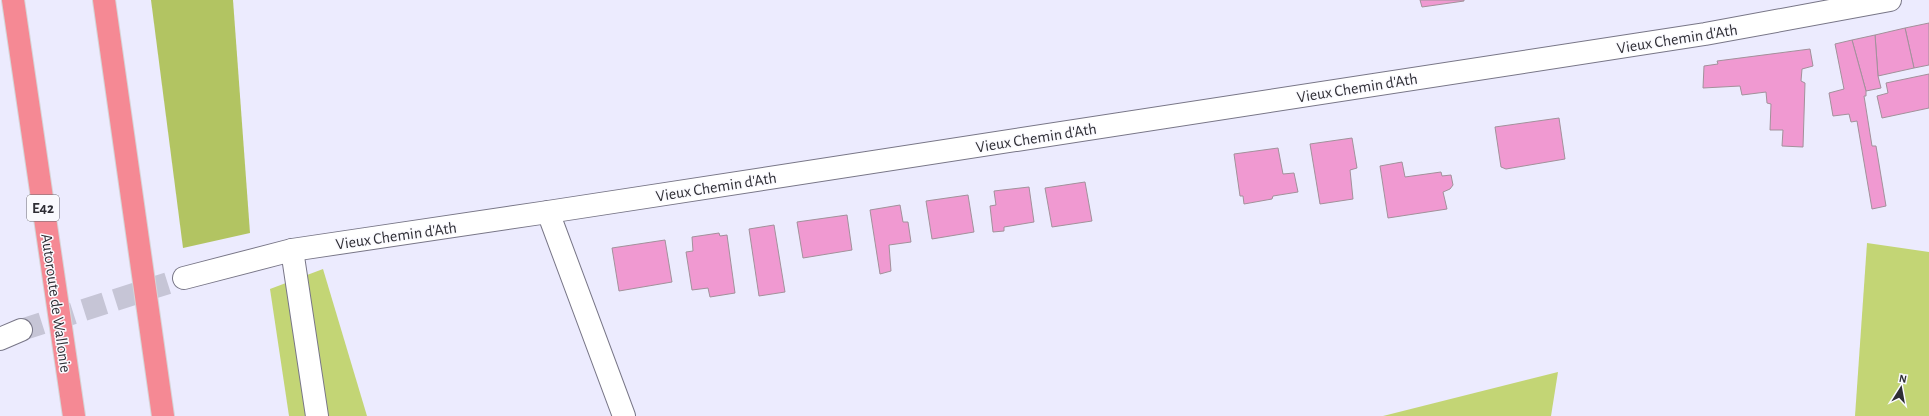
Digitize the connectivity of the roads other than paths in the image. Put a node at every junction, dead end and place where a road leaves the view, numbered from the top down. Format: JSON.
{"nodes":[{"id":1,"x":13,"y":0,"type":"edge"},
{"id":2,"x":104,"y":0,"type":"edge"},
{"id":3,"x":1890,"y":0,"type":"edge"},
{"id":4,"x":548,"y":212,"type":"junction"},
{"id":5,"x":292,"y":250,"type":"junction"},
{"id":6,"x":184,"y":278,"type":"tunnel mouth"},
{"id":7,"x":21,"y":330,"type":"tunnel mouth"},
{"id":8,"x":0,"y":339,"type":"edge"},
{"id":9,"x":74,"y":416,"type":"edge"},
{"id":10,"x":163,"y":416,"type":"edge"},
{"id":11,"x":317,"y":416,"type":"edge"},
{"id":12,"x":624,"y":416,"type":"edge"}],
"edges":[{"from":1,"to":9,"type":"highway","name":"Autoroute de Wallonie","number":"E42"},
{"from":2,"to":10,"type":"highway"},
{"from":3,"to":4,"type":"street","name":"Vieux Chemin d'Ath"},
{"from":4,"to":5,"type":"street","name":"Vieux Chemin d'Ath"},
{"from":4,"to":12,"type":"street"},
{"from":5,"to":6,"type":"street","name":"Vieux Chemin d'Ath"},
{"from":5,"to":11,"type":"street"},
{"from":7,"to":8,"type":"street"}]}
